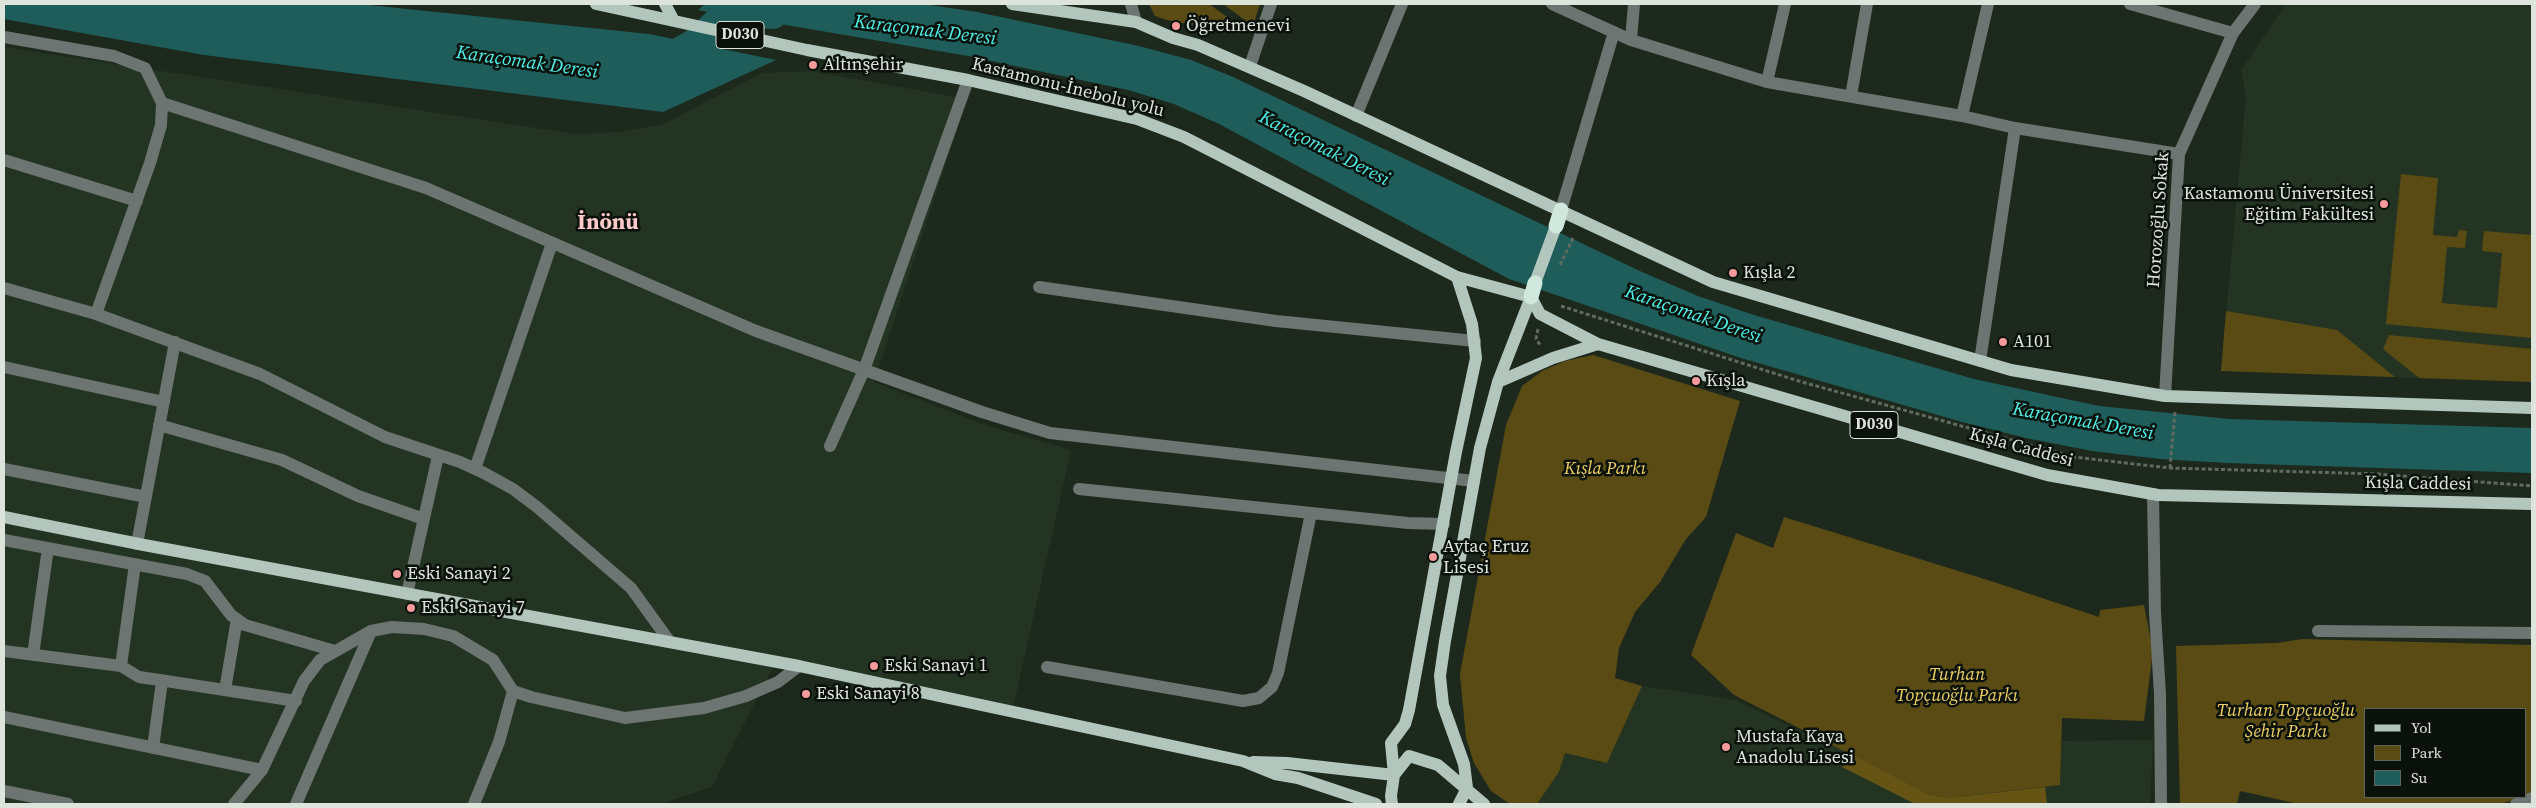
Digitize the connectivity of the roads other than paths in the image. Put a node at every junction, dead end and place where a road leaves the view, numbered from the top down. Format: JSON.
{"nodes":[{"id":1,"x":596,"y":4,"type":"edge"},
{"id":2,"x":665,"y":4,"type":"edge"},
{"id":3,"x":1012,"y":4,"type":"edge"},
{"id":4,"x":1131,"y":4,"type":"edge"},
{"id":5,"x":1271,"y":4,"type":"edge"},
{"id":6,"x":1402,"y":4,"type":"edge"},
{"id":7,"x":1552,"y":4,"type":"edge"},
{"id":8,"x":1634,"y":4,"type":"edge"},
{"id":9,"x":1785,"y":4,"type":"edge"},
{"id":10,"x":1867,"y":4,"type":"edge"},
{"id":11,"x":1988,"y":4,"type":"edge"},
{"id":12,"x":2130,"y":4,"type":"edge"},
{"id":13,"x":2255,"y":4,"type":"edge"},
{"id":14,"x":673,"y":19,"type":"junction"},
{"id":15,"x":1136,"y":22,"type":"junction"},
{"id":16,"x":1614,"y":32,"type":"junction"},
{"id":17,"x":2233,"y":32,"type":"junction"},
{"id":18,"x":4,"y":37,"type":"edge"},
{"id":19,"x":1630,"y":40,"type":"junction"},
{"id":20,"x":1250,"y":66,"type":"junction"},
{"id":21,"x":968,"y":80,"type":"junction"},
{"id":22,"x":1767,"y":82,"type":"junction"},
{"id":23,"x":1851,"y":96,"type":"junction"},
{"id":24,"x":162,"y":103,"type":"junction"},
{"id":25,"x":1356,"y":116,"type":"junction"},
{"id":26,"x":1962,"y":116,"type":"junction"},
{"id":27,"x":2015,"y":128,"type":"junction"},
{"id":28,"x":2179,"y":154,"type":"junction"},
{"id":29,"x":4,"y":160,"type":"edge"},
{"id":30,"x":137,"y":200,"type":"junction"},
{"id":31,"x":1561,"y":210,"type":"junction"},
{"id":32,"x":1556,"y":226,"type":"joint"},
{"id":33,"x":552,"y":243,"type":"junction"},
{"id":34,"x":1457,"y":277,"type":"junction"},
{"id":35,"x":1039,"y":287,"type":"dead end"},
{"id":36,"x":4,"y":288,"type":"edge"},
{"id":37,"x":1533,"y":290,"type":"junction"},
{"id":38,"x":96,"y":314,"type":"junction"},
{"id":39,"x":1475,"y":341,"type":"junction"},
{"id":40,"x":175,"y":342,"type":"junction"},
{"id":41,"x":1598,"y":344,"type":"junction"},
{"id":42,"x":1980,"y":362,"type":"junction"},
{"id":43,"x":4,"y":368,"type":"edge"},
{"id":44,"x":864,"y":370,"type":"junction"},
{"id":45,"x":1498,"y":382,"type":"junction"},
{"id":46,"x":2166,"y":396,"type":"junction"},
{"id":47,"x":164,"y":402,"type":"junction"},
{"id":48,"x":2532,"y":408,"type":"edge"},
{"id":49,"x":159,"y":425,"type":"junction"},
{"id":50,"x":830,"y":446,"type":"dead end"},
{"id":51,"x":438,"y":456,"type":"junction"},
{"id":52,"x":4,"y":469,"type":"edge"},
{"id":53,"x":475,"y":469,"type":"junction"},
{"id":54,"x":1451,"y":478,"type":"junction"},
{"id":55,"x":1474,"y":481,"type":"junction"},
{"id":56,"x":1079,"y":489,"type":"dead end"},
{"id":57,"x":2152,"y":494,"type":"junction"},
{"id":58,"x":146,"y":497,"type":"junction"},
{"id":59,"x":2532,"y":504,"type":"edge"},
{"id":60,"x":1311,"y":513,"type":"junction"},
{"id":61,"x":4,"y":517,"type":"edge"},
{"id":62,"x":424,"y":519,"type":"junction"},
{"id":63,"x":1444,"y":524,"type":"junction"},
{"id":64,"x":4,"y":540,"type":"edge"},
{"id":65,"x":137,"y":544,"type":"junction"},
{"id":66,"x":48,"y":548,"type":"junction"},
{"id":67,"x":135,"y":564,"type":"junction"},
{"id":68,"x":407,"y":594,"type":"junction"},
{"id":69,"x":237,"y":619,"type":"junction"},
{"id":70,"x":371,"y":631,"type":"junction"},
{"id":71,"x":2318,"y":631,"type":"dead end"},
{"id":72,"x":2532,"y":633,"type":"edge"},
{"id":73,"x":670,"y":642,"type":"junction"},
{"id":74,"x":4,"y":651,"type":"edge"},
{"id":75,"x":335,"y":651,"type":"junction"},
{"id":76,"x":33,"y":655,"type":"junction"},
{"id":77,"x":121,"y":666,"type":"junction"},
{"id":78,"x":799,"y":666,"type":"junction"},
{"id":79,"x":1047,"y":667,"type":"dead end"},
{"id":80,"x":162,"y":681,"type":"junction"},
{"id":81,"x":225,"y":690,"type":"junction"},
{"id":82,"x":513,"y":691,"type":"junction"},
{"id":83,"x":296,"y":700,"type":"junction"},
{"id":84,"x":4,"y":717,"type":"edge"},
{"id":85,"x":153,"y":748,"type":"junction"},
{"id":86,"x":1243,"y":761,"type":"junction"},
{"id":87,"x":262,"y":770,"type":"junction"},
{"id":88,"x":1394,"y":775,"type":"junction"},
{"id":89,"x":1467,"y":788,"type":"junction"},
{"id":90,"x":4,"y":791,"type":"edge"},
{"id":91,"x":2532,"y":798,"type":"edge"},
{"id":92,"x":68,"y":804,"type":"edge"},
{"id":93,"x":234,"y":804,"type":"edge"},
{"id":94,"x":296,"y":804,"type":"edge"},
{"id":95,"x":474,"y":804,"type":"edge"},
{"id":96,"x":1376,"y":804,"type":"edge"},
{"id":97,"x":1392,"y":804,"type":"edge"},
{"id":98,"x":1459,"y":804,"type":"edge"},
{"id":99,"x":1484,"y":804,"type":"edge"},
{"id":100,"x":2161,"y":804,"type":"edge"},
{"id":101,"x":2516,"y":804,"type":"edge"}],
"edges":[{"from":1,"to":14,"type":"main road","name":"Kastamonu-İnebolu yolu","number":"D030"},
{"from":2,"to":14,"type":"main road"},
{"from":3,"to":15,"type":"main road"},
{"from":4,"to":15,"type":"street"},
{"from":5,"to":20,"type":"street"},
{"from":6,"to":25,"type":"street"},
{"from":7,"to":16,"type":"street"},
{"from":8,"to":19,"type":"street"},
{"from":9,"to":22,"type":"street"},
{"from":10,"to":23,"type":"street"},
{"from":11,"to":26,"type":"street"},
{"from":12,"to":17,"type":"street"},
{"from":13,"to":17,"type":"street","name":"Horozoğlu Sokak"},
{"from":14,"to":21,"type":"main road","name":"Kastamonu-İnebolu yolu","number":"D030"},
{"from":15,"to":20,"type":"main road"},
{"from":16,"to":19,"type":"street"},
{"from":16,"to":31,"type":"street"},
{"from":17,"to":28,"type":"street","name":"Horozoğlu Sokak"},
{"from":18,"to":24,"type":"street"},
{"from":19,"to":22,"type":"street"},
{"from":20,"to":25,"type":"main road"},
{"from":21,"to":34,"type":"main road","name":"Kastamonu-İnebolu yolu"},
{"from":21,"to":44,"type":"street"},
{"from":22,"to":23,"type":"street"},
{"from":23,"to":26,"type":"street"},
{"from":24,"to":30,"type":"street"},
{"from":24,"to":33,"type":"street"},
{"from":25,"to":31,"type":"main road"},
{"from":26,"to":27,"type":"street"},
{"from":27,"to":28,"type":"street"},
{"from":27,"to":42,"type":"street"},
{"from":28,"to":46,"type":"street","name":"Horozoğlu Sokak"},
{"from":29,"to":30,"type":"street"},
{"from":30,"to":38,"type":"street"},
{"from":31,"to":32,"type":"highway"},
{"from":31,"to":42,"type":"main road"},
{"from":32,"to":37,"type":"main road"},
{"from":33,"to":44,"type":"street"},
{"from":33,"to":53,"type":"street"},
{"from":34,"to":37,"type":"main road","name":"Kastamonu-İnebolu yolu"},
{"from":34,"to":39,"type":"main road"},
{"from":35,"to":39,"type":"street"},
{"from":36,"to":38,"type":"street"},
{"from":37,"to":41,"type":"main road","name":"Kışla Caddesi","number":"D030"},
{"from":37,"to":45,"type":"main road"},
{"from":38,"to":40,"type":"street"},
{"from":39,"to":54,"type":"main road"},
{"from":40,"to":47,"type":"street"},
{"from":40,"to":51,"type":"street"},
{"from":41,"to":45,"type":"main road"},
{"from":41,"to":57,"type":"main road","name":"Kışla Caddesi","number":"D030"},
{"from":42,"to":46,"type":"main road"},
{"from":43,"to":47,"type":"street"},
{"from":44,"to":50,"type":"street"},
{"from":44,"to":54,"type":"street"},
{"from":45,"to":55,"type":"main road"},
{"from":46,"to":48,"type":"main road"},
{"from":47,"to":49,"type":"street"},
{"from":49,"to":58,"type":"street"},
{"from":49,"to":62,"type":"street"},
{"from":51,"to":53,"type":"street"},
{"from":51,"to":62,"type":"street"},
{"from":52,"to":58,"type":"street"},
{"from":53,"to":73,"type":"street"},
{"from":54,"to":55,"type":"street"},
{"from":54,"to":63,"type":"main road"},
{"from":55,"to":89,"type":"main road"},
{"from":56,"to":60,"type":"street"},
{"from":57,"to":59,"type":"main road","name":"Kışla Caddesi"},
{"from":57,"to":100,"type":"street"},
{"from":58,"to":65,"type":"street"},
{"from":60,"to":63,"type":"street"},
{"from":60,"to":79,"type":"street"},
{"from":61,"to":65,"type":"main road"},
{"from":62,"to":68,"type":"street"},
{"from":63,"to":88,"type":"main road"},
{"from":64,"to":66,"type":"street"},
{"from":65,"to":68,"type":"main road"},
{"from":66,"to":67,"type":"street"},
{"from":66,"to":76,"type":"street"},
{"from":67,"to":69,"type":"street"},
{"from":67,"to":77,"type":"street"},
{"from":68,"to":73,"type":"main road"},
{"from":69,"to":75,"type":"street"},
{"from":69,"to":81,"type":"street"},
{"from":70,"to":75,"type":"street"},
{"from":70,"to":82,"type":"street"},
{"from":70,"to":94,"type":"street"},
{"from":71,"to":72,"type":"street"},
{"from":73,"to":78,"type":"main road"},
{"from":74,"to":76,"type":"street"},
{"from":75,"to":83,"type":"street"},
{"from":76,"to":77,"type":"street"},
{"from":77,"to":80,"type":"street"},
{"from":78,"to":82,"type":"street"},
{"from":78,"to":86,"type":"main road"},
{"from":80,"to":81,"type":"street"},
{"from":80,"to":85,"type":"street"},
{"from":81,"to":83,"type":"street"},
{"from":82,"to":95,"type":"street"},
{"from":83,"to":87,"type":"street"},
{"from":84,"to":85,"type":"street"},
{"from":85,"to":87,"type":"street"},
{"from":86,"to":88,"type":"main road"},
{"from":86,"to":96,"type":"main road"},
{"from":87,"to":93,"type":"street"},
{"from":88,"to":89,"type":"main road"},
{"from":88,"to":97,"type":"main road"},
{"from":89,"to":98,"type":"main road"},
{"from":89,"to":99,"type":"main road"},
{"from":90,"to":92,"type":"street"},
{"from":91,"to":101,"type":"street"}]}
